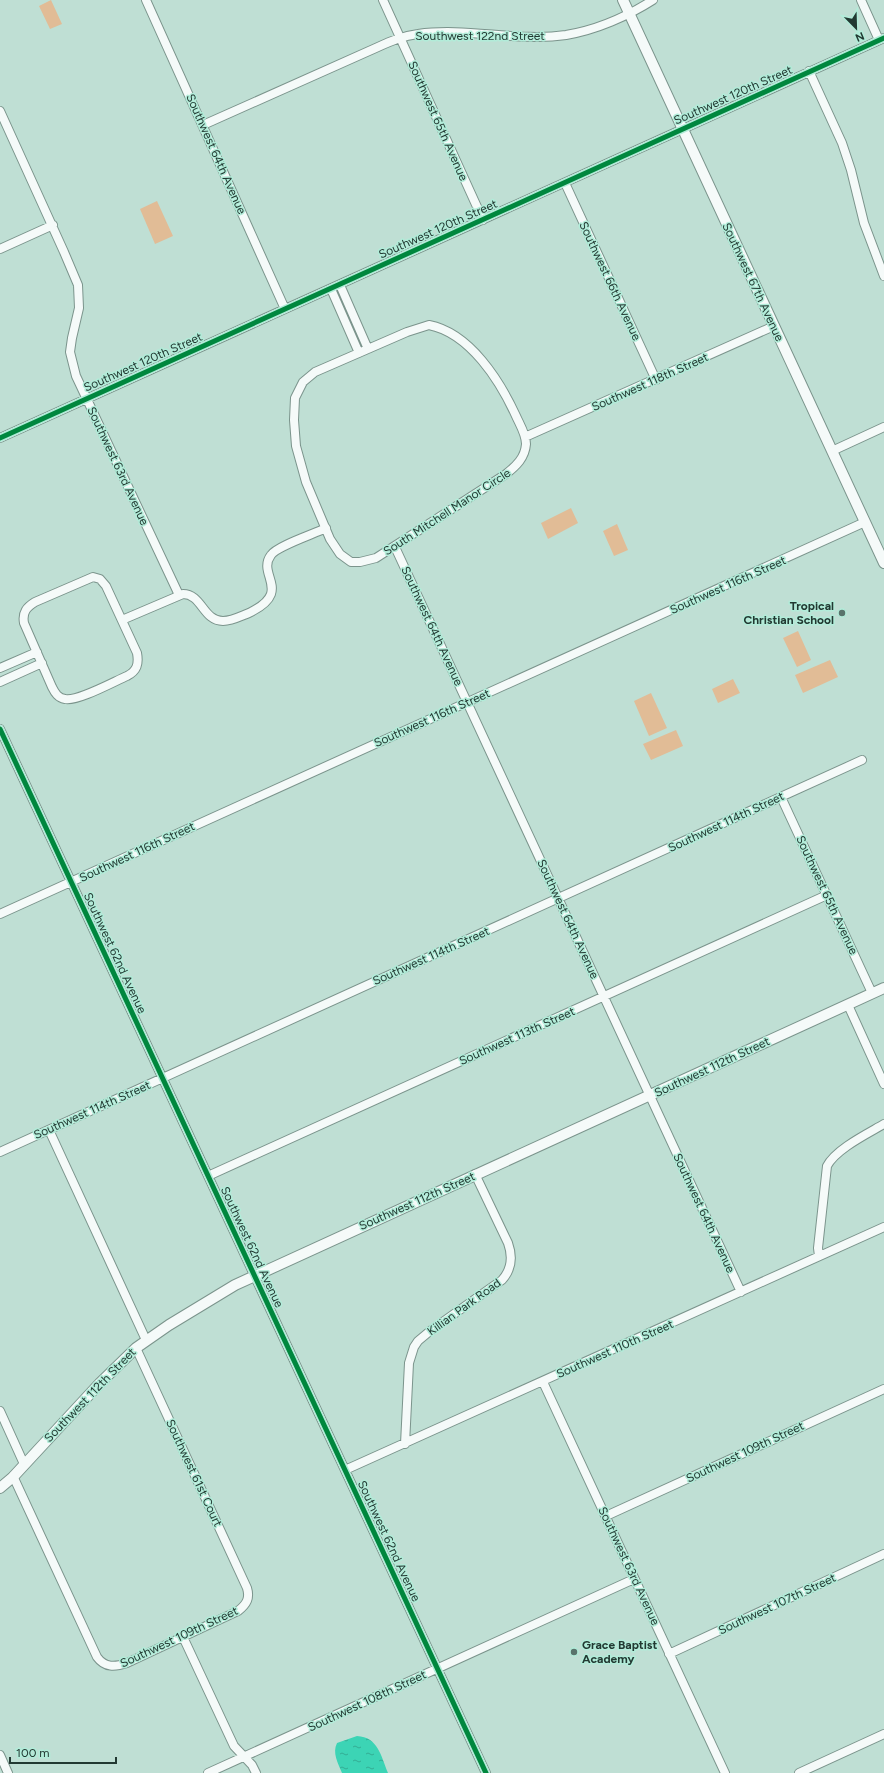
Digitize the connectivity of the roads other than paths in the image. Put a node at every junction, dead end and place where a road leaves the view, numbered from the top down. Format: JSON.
{"nodes":[{"id":1,"x":146,"y":0,"type":"edge"},
{"id":2,"x":383,"y":0,"type":"edge"},
{"id":3,"x":623,"y":0,"type":"edge"},
{"id":4,"x":653,"y":0,"type":"edge"},
{"id":5,"x":861,"y":0,"type":"edge"},
{"id":6,"x":629,"y":13,"type":"junction"},
{"id":7,"x":401,"y":38,"type":"junction"},
{"id":8,"x":882,"y":39,"type":"edge"},
{"id":9,"x":809,"y":71,"type":"junction"},
{"id":10,"x":0,"y":111,"type":"edge"},
{"id":11,"x":203,"y":125,"type":"junction"},
{"id":12,"x":682,"y":129,"type":"junction"},
{"id":13,"x":565,"y":183,"type":"junction"},
{"id":14,"x":483,"y":220,"type":"junction"},
{"id":15,"x":53,"y":225,"type":"junction"},
{"id":16,"x":0,"y":249,"type":"edge"},
{"id":17,"x":884,"y":276,"type":"edge"},
{"id":18,"x":340,"y":285,"type":"junction"},
{"id":19,"x":331,"y":289,"type":"junction"},
{"id":20,"x":285,"y":309,"type":"junction"},
{"id":21,"x":774,"y":326,"type":"junction"},
{"id":22,"x":368,"y":349,"type":"junction"},
{"id":23,"x":359,"y":353,"type":"junction"},
{"id":24,"x":656,"y":380,"type":"junction"},
{"id":25,"x":87,"y":399,"type":"junction"},
{"id":26,"x":884,"y":427,"type":"edge"},
{"id":27,"x":525,"y":437,"type":"junction"},
{"id":28,"x":0,"y":438,"type":"edge"},
{"id":29,"x":832,"y":451,"type":"junction"},
{"id":30,"x":865,"y":522,"type":"junction"},
{"id":31,"x":326,"y":528,"type":"junction"},
{"id":32,"x":395,"y":547,"type":"junction"},
{"id":33,"x":884,"y":563,"type":"edge"},
{"id":34,"x":179,"y":595,"type":"junction"},
{"id":35,"x":122,"y":620,"type":"junction"},
{"id":36,"x":37,"y":652,"type":"junction"},
{"id":37,"x":42,"y":663,"type":"junction"},
{"id":38,"x":0,"y":668,"type":"edge"},
{"id":39,"x":0,"y":682,"type":"edge"},
{"id":40,"x":467,"y":702,"type":"junction"},
{"id":41,"x":0,"y":729,"type":"edge"},
{"id":42,"x":862,"y":760,"type":"dead end"},
{"id":43,"x":781,"y":796,"type":"junction"},
{"id":44,"x":71,"y":882,"type":"junction"},
{"id":45,"x":826,"y":895,"type":"junction"},
{"id":46,"x":558,"y":898,"type":"junction"},
{"id":47,"x":0,"y":914,"type":"edge"},
{"id":48,"x":884,"y":988,"type":"edge"},
{"id":49,"x":872,"y":993,"type":"junction"},
{"id":50,"x":604,"y":996,"type":"junction"},
{"id":51,"x":848,"y":1005,"type":"junction"},
{"id":52,"x":163,"y":1078,"type":"junction"},
{"id":53,"x":884,"y":1084,"type":"edge"},
{"id":54,"x":650,"y":1095,"type":"junction"},
{"id":55,"x":884,"y":1124,"type":"edge"},
{"id":56,"x":49,"y":1130,"type":"junction"},
{"id":57,"x":0,"y":1152,"type":"edge"},
{"id":58,"x":475,"y":1174,"type":"junction"},
{"id":59,"x":208,"y":1176,"type":"junction"},
{"id":60,"x":884,"y":1227,"type":"edge"},
{"id":61,"x":819,"y":1256,"type":"junction"},
{"id":62,"x":254,"y":1275,"type":"junction"},
{"id":63,"x":741,"y":1292,"type":"junction"},
{"id":64,"x":146,"y":1340,"type":"junction"},
{"id":65,"x":136,"y":1348,"type":"junction"},
{"id":66,"x":543,"y":1382,"type":"junction"},
{"id":67,"x":884,"y":1389,"type":"edge"},
{"id":68,"x":0,"y":1411,"type":"edge"},
{"id":69,"x":405,"y":1444,"type":"junction"},
{"id":70,"x":24,"y":1464,"type":"junction"},
{"id":71,"x":345,"y":1470,"type":"junction"},
{"id":72,"x":13,"y":1476,"type":"junction"},
{"id":73,"x":0,"y":1488,"type":"edge"},
{"id":74,"x":606,"y":1516,"type":"junction"},
{"id":75,"x":884,"y":1554,"type":"edge"},
{"id":76,"x":634,"y":1579,"type":"junction"},
{"id":77,"x":248,"y":1600,"type":"joint"},
{"id":78,"x":183,"y":1637,"type":"junction"},
{"id":79,"x":670,"y":1654,"type":"junction"},
{"id":80,"x":437,"y":1669,"type":"junction"},
{"id":81,"x":884,"y":1734,"type":"edge"},
{"id":82,"x":0,"y":1755,"type":"edge"},
{"id":83,"x":244,"y":1757,"type":"junction"},
{"id":84,"x":8,"y":1773,"type":"edge"},
{"id":85,"x":208,"y":1773,"type":"edge"},
{"id":86,"x":256,"y":1773,"type":"edge"},
{"id":87,"x":486,"y":1773,"type":"edge"},
{"id":88,"x":725,"y":1773,"type":"edge"},
{"id":89,"x":799,"y":1773,"type":"edge"}],
"edges":[{"from":1,"to":11,"type":"street","name":"Southwest 64th Avenue"},
{"from":2,"to":7,"type":"street","name":"Southwest 65th Avenue"},
{"from":3,"to":6,"type":"main road","name":"Southwest 67th Avenue"},
{"from":4,"to":6,"type":"street","name":"Southwest 122nd Street"},
{"from":5,"to":8,"type":"street"},
{"from":6,"to":7,"type":"street","name":"Southwest 122nd Street"},
{"from":6,"to":12,"type":"main road","name":"Southwest 67th Avenue"},
{"from":7,"to":11,"type":"street","name":"Southwest 122nd Street"},
{"from":7,"to":14,"type":"street","name":"Southwest 65th Avenue"},
{"from":8,"to":9,"type":"street","name":"Southwest 120th Street"},
{"from":9,"to":12,"type":"street","name":"Southwest 120th Street"},
{"from":9,"to":17,"type":"street"},
{"from":10,"to":15,"type":"street","name":"Southwest 63rd Avenue"},
{"from":11,"to":20,"type":"street","name":"Southwest 64th Avenue"},
{"from":12,"to":13,"type":"street","name":"Southwest 120th Street"},
{"from":12,"to":21,"type":"main road","name":"Southwest 67th Avenue"},
{"from":13,"to":14,"type":"street","name":"Southwest 120th Street"},
{"from":13,"to":24,"type":"street","name":"Southwest 66th Avenue"},
{"from":14,"to":18,"type":"street","name":"Southwest 120th Street"},
{"from":15,"to":16,"type":"street"},
{"from":15,"to":25,"type":"street","name":"Southwest 63rd Avenue"},
{"from":18,"to":19,"type":"street","name":"Southwest 120th Street"},
{"from":18,"to":22,"type":"street"},
{"from":19,"to":20,"type":"street","name":"Southwest 120th Street"},
{"from":19,"to":23,"type":"street"},
{"from":20,"to":25,"type":"street","name":"Southwest 120th Street"},
{"from":21,"to":24,"type":"street","name":"Southwest 118th Street"},
{"from":21,"to":29,"type":"main road","name":"Southwest 67th Avenue"},
{"from":22,"to":23,"type":"street","name":"South Mitchell Manor Circle"},
{"from":22,"to":27,"type":"street","name":"South Mitchell Manor Circle"},
{"from":23,"to":31,"type":"street","name":"South Mitchell Manor Circle"},
{"from":24,"to":27,"type":"street","name":"Southwest 118th Street"},
{"from":25,"to":28,"type":"street","name":"Southwest 120th Street"},
{"from":25,"to":34,"type":"street","name":"Southwest 63rd Avenue"},
{"from":26,"to":29,"type":"street"},
{"from":27,"to":32,"type":"street","name":"South Mitchell Manor Circle"},
{"from":29,"to":30,"type":"main road","name":"Southwest 67th Avenue"},
{"from":30,"to":33,"type":"main road","name":"Southwest 67th Avenue"},
{"from":30,"to":40,"type":"street","name":"Southwest 116th Street"},
{"from":31,"to":32,"type":"street","name":"South Mitchell Manor Circle"},
{"from":31,"to":34,"type":"street"},
{"from":32,"to":40,"type":"street","name":"Southwest 64th Avenue"},
{"from":34,"to":35,"type":"street"},
{"from":35,"to":36,"type":"street"},
{"from":35,"to":37,"type":"street"},
{"from":36,"to":37,"type":"street"},
{"from":36,"to":38,"type":"street"},
{"from":37,"to":39,"type":"street"},
{"from":40,"to":44,"type":"street","name":"Southwest 116th Street"},
{"from":40,"to":46,"type":"street","name":"Southwest 64th Avenue"},
{"from":41,"to":44,"type":"street","name":"Southwest 62nd Avenue"},
{"from":42,"to":43,"type":"street","name":"Southwest 114th Street"},
{"from":43,"to":45,"type":"street","name":"Southwest 65th Avenue"},
{"from":43,"to":46,"type":"street","name":"Southwest 114th Street"},
{"from":44,"to":47,"type":"street","name":"Southwest 116th Street"},
{"from":44,"to":52,"type":"street","name":"Southwest 62nd Avenue"},
{"from":45,"to":49,"type":"street","name":"Southwest 65th Avenue"},
{"from":45,"to":50,"type":"street","name":"Southwest 113th Street"},
{"from":46,"to":50,"type":"street","name":"Southwest 64th Avenue"},
{"from":46,"to":52,"type":"street","name":"Southwest 114th Street"},
{"from":48,"to":49,"type":"main road","name":"Southwest 112th Street"},
{"from":49,"to":51,"type":"main road","name":"Southwest 112th Street"},
{"from":50,"to":54,"type":"street","name":"Southwest 64th Avenue"},
{"from":50,"to":59,"type":"street","name":"Southwest 113th Street"},
{"from":51,"to":53,"type":"street"},
{"from":51,"to":54,"type":"main road","name":"Southwest 112th Street"},
{"from":52,"to":56,"type":"street","name":"Southwest 114th Street"},
{"from":52,"to":59,"type":"street","name":"Southwest 62nd Avenue"},
{"from":54,"to":58,"type":"main road","name":"Southwest 112th Street"},
{"from":54,"to":63,"type":"street","name":"Southwest 64th Avenue"},
{"from":55,"to":61,"type":"street"},
{"from":56,"to":57,"type":"street","name":"Southwest 114th Street"},
{"from":56,"to":64,"type":"street"},
{"from":58,"to":62,"type":"main road","name":"Southwest 112th Street"},
{"from":58,"to":69,"type":"street","name":"Killian Park Road"},
{"from":59,"to":62,"type":"street","name":"Southwest 62nd Avenue"},
{"from":60,"to":61,"type":"street","name":"Southwest 110th Street"},
{"from":61,"to":63,"type":"street","name":"Southwest 110th Street"},
{"from":62,"to":64,"type":"main road","name":"Southwest 112th Street"},
{"from":62,"to":71,"type":"street","name":"Southwest 62nd Avenue"},
{"from":63,"to":66,"type":"street","name":"Southwest 110th Street"},
{"from":64,"to":65,"type":"main road","name":"Southwest 112th Street"},
{"from":65,"to":70,"type":"main road","name":"Southwest 112th Street"},
{"from":65,"to":77,"type":"street","name":"Southwest 61st Court"},
{"from":66,"to":69,"type":"street","name":"Southwest 110th Street"},
{"from":66,"to":74,"type":"street","name":"Southwest 63rd Avenue"},
{"from":67,"to":74,"type":"street","name":"Southwest 109th Street"},
{"from":68,"to":70,"type":"street"},
{"from":69,"to":71,"type":"street","name":"Southwest 110th Street"},
{"from":70,"to":72,"type":"main road","name":"Southwest 112th Street"},
{"from":71,"to":80,"type":"street","name":"Southwest 62nd Avenue"},
{"from":72,"to":73,"type":"main road","name":"Southwest 112th Street"},
{"from":72,"to":78,"type":"street","name":"Southwest 109th Street"},
{"from":74,"to":76,"type":"street","name":"Southwest 63rd Avenue"},
{"from":75,"to":79,"type":"street","name":"Southwest 107th Street"},
{"from":76,"to":79,"type":"street","name":"Southwest 63rd Avenue"},
{"from":76,"to":80,"type":"street","name":"Southwest 108th Street"},
{"from":77,"to":78,"type":"street","name":"Southwest 109th Street"},
{"from":78,"to":83,"type":"street"},
{"from":79,"to":88,"type":"street","name":"Southwest 63rd Avenue"},
{"from":80,"to":83,"type":"street","name":"Southwest 108th Street"},
{"from":80,"to":87,"type":"street","name":"Southwest 62nd Avenue"},
{"from":81,"to":89,"type":"street"},
{"from":82,"to":84,"type":"street"},
{"from":83,"to":85,"type":"street","name":"Southwest 108th Street"},
{"from":83,"to":86,"type":"street"}]}
